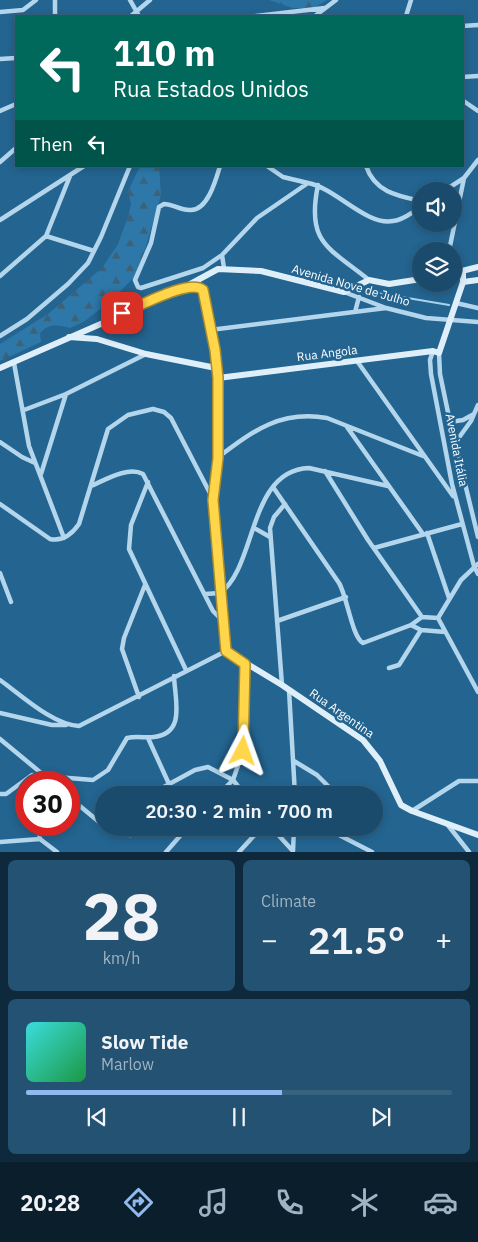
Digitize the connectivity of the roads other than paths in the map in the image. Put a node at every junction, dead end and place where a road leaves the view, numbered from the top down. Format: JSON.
{"nodes":[{"id":1,"x":36,"y":0,"type":"edge"},
{"id":2,"x":55,"y":0,"type":"edge"},
{"id":3,"x":130,"y":0,"type":"edge"},
{"id":4,"x":150,"y":0,"type":"edge"},
{"id":5,"x":336,"y":0,"type":"edge"},
{"id":6,"x":411,"y":0,"type":"edge"},
{"id":7,"x":325,"y":8,"type":"junction"},
{"id":8,"x":0,"y":12,"type":"edge"},
{"id":9,"x":138,"y":14,"type":"edge"},
{"id":10,"x":55,"y":15,"type":"edge"},
{"id":11,"x":265,"y":15,"type":"edge"},
{"id":12,"x":316,"y":15,"type":"edge"},
{"id":13,"x":406,"y":15,"type":"edge"},
{"id":14,"x":478,"y":25,"type":"edge"},
{"id":15,"x":464,"y":26,"type":"edge"},
{"id":16,"x":15,"y":58,"type":"edge"},
{"id":17,"x":0,"y":59,"type":"edge"},
{"id":18,"x":478,"y":76,"type":"edge"},
{"id":19,"x":464,"y":77,"type":"edge"},
{"id":20,"x":464,"y":101,"type":"edge"},
{"id":21,"x":15,"y":104,"type":"edge"},
{"id":22,"x":0,"y":111,"type":"edge"},
{"id":23,"x":478,"y":111,"type":"edge"},
{"id":24,"x":15,"y":149,"type":"edge"},
{"id":25,"x":478,"y":160,"type":"edge"},
{"id":26,"x":0,"y":162,"type":"edge"},
{"id":27,"x":83,"y":167,"type":"edge"},
{"id":28,"x":130,"y":167,"type":"edge"},
{"id":29,"x":220,"y":167,"type":"edge"},
{"id":30,"x":268,"y":167,"type":"edge"},
{"id":31,"x":366,"y":167,"type":"edge"},
{"id":32,"x":70,"y":176,"type":"junction"},
{"id":33,"x":464,"y":178,"type":"junction"},
{"id":34,"x":458,"y":182,"type":"edge"},
{"id":35,"x":308,"y":183,"type":"junction"},
{"id":36,"x":318,"y":185,"type":"junction"},
{"id":37,"x":412,"y":199,"type":"edge"},
{"id":38,"x":412,"y":212,"type":"edge"},
{"id":39,"x":1,"y":220,"type":"edge"},
{"id":40,"x":46,"y":236,"type":"junction"},
{"id":41,"x":451,"y":242,"type":"edge"},
{"id":42,"x":94,"y":251,"type":"junction"},
{"id":43,"x":222,"y":255,"type":"junction"},
{"id":44,"x":478,"y":267,"type":"edge"},
{"id":45,"x":224,"y":268,"type":"junction"},
{"id":46,"x":204,"y":271,"type":"junction"},
{"id":47,"x":463,"y":272,"type":"joint"},
{"id":48,"x":0,"y":276,"type":"edge"},
{"id":49,"x":369,"y":280,"type":"junction"},
{"id":50,"x":412,"y":280,"type":"edge"},
{"id":51,"x":478,"y":280,"type":"edge"},
{"id":52,"x":463,"y":282,"type":"junction"},
{"id":53,"x":184,"y":288,"type":"junction"},
{"id":54,"x":344,"y":292,"type":"junction"},
{"id":55,"x":359,"y":297,"type":"junction"},
{"id":56,"x":456,"y":303,"type":"junction"},
{"id":57,"x":386,"y":308,"type":"junction"},
{"id":58,"x":478,"y":308,"type":"edge"},
{"id":59,"x":355,"y":312,"type":"junction"},
{"id":60,"x":450,"y":321,"type":"junction"},
{"id":61,"x":478,"y":322,"type":"edge"},
{"id":62,"x":96,"y":324,"type":"junction"},
{"id":63,"x":210,"y":330,"type":"junction"},
{"id":64,"x":0,"y":336,"type":"edge"},
{"id":65,"x":66,"y":338,"type":"junction"},
{"id":66,"x":97,"y":339,"type":"junction"},
{"id":67,"x":436,"y":352,"type":"junction"},
{"id":68,"x":146,"y":354,"type":"junction"},
{"id":69,"x":357,"y":361,"type":"junction"},
{"id":70,"x":14,"y":364,"type":"junction"},
{"id":71,"x":0,"y":368,"type":"edge"},
{"id":72,"x":216,"y":368,"type":"junction"},
{"id":73,"x":218,"y":378,"type":"junction"},
{"id":74,"x":66,"y":394,"type":"junction"},
{"id":75,"x":478,"y":405,"type":"edge"},
{"id":76,"x":24,"y":410,"type":"junction"},
{"id":77,"x":475,"y":413,"type":"junction"},
{"id":78,"x":450,"y":422,"type":"junction"},
{"id":79,"x":347,"y":427,"type":"junction"},
{"id":80,"x":0,"y":442,"type":"edge"},
{"id":81,"x":455,"y":443,"type":"junction"},
{"id":82,"x":423,"y":456,"type":"junction"},
{"id":83,"x":218,"y":458,"type":"junction"},
{"id":84,"x":35,"y":463,"type":"junction"},
{"id":85,"x":325,"y":472,"type":"junction"},
{"id":86,"x":41,"y":474,"type":"junction"},
{"id":87,"x":148,"y":482,"type":"junction"},
{"id":88,"x":91,"y":486,"type":"junction"},
{"id":89,"x":388,"y":486,"type":"junction"},
{"id":90,"x":273,"y":487,"type":"junction"},
{"id":91,"x":213,"y":500,"type":"junction"},
{"id":92,"x":456,"y":500,"type":"junction"},
{"id":93,"x":0,"y":504,"type":"edge"},
{"id":94,"x":285,"y":504,"type":"junction"},
{"id":95,"x":462,"y":524,"type":"junction"},
{"id":96,"x":254,"y":528,"type":"junction"},
{"id":97,"x":425,"y":534,"type":"junction"},
{"id":98,"x":270,"y":537,"type":"junction"},
{"id":99,"x":478,"y":537,"type":"edge"},
{"id":100,"x":64,"y":538,"type":"junction"},
{"id":101,"x":374,"y":548,"type":"junction"},
{"id":102,"x":476,"y":565,"type":"edge"},
{"id":103,"x":0,"y":573,"type":"edge"},
{"id":104,"x":478,"y":574,"type":"edge"},
{"id":105,"x":145,"y":585,"type":"junction"},
{"id":106,"x":220,"y":593,"type":"junction"},
{"id":107,"x":205,"y":594,"type":"junction"},
{"id":108,"x":346,"y":597,"type":"junction"},
{"id":109,"x":449,"y":598,"type":"junction"},
{"id":110,"x":11,"y":602,"type":"dead end"},
{"id":111,"x":422,"y":617,"type":"junction"},
{"id":112,"x":438,"y":618,"type":"junction"},
{"id":113,"x":223,"y":621,"type":"junction"},
{"id":114,"x":278,"y":621,"type":"junction"},
{"id":115,"x":411,"y":625,"type":"junction"},
{"id":116,"x":422,"y":630,"type":"junction"},
{"id":117,"x":445,"y":632,"type":"junction"},
{"id":118,"x":226,"y":651,"type":"junction"},
{"id":119,"x":245,"y":664,"type":"junction"},
{"id":120,"x":388,"y":668,"type":"dead end"},
{"id":121,"x":186,"y":670,"type":"junction"},
{"id":122,"x":174,"y":676,"type":"junction"},
{"id":123,"x":0,"y":680,"type":"edge"},
{"id":124,"x":476,"y":684,"type":"edge"},
{"id":125,"x":282,"y":685,"type":"junction"},
{"id":126,"x":289,"y":690,"type":"junction"},
{"id":127,"x":478,"y":692,"type":"edge"},
{"id":128,"x":139,"y":697,"type":"junction"},
{"id":129,"x":0,"y":713,"type":"edge"},
{"id":130,"x":68,"y":725,"type":"junction"},
{"id":131,"x":148,"y":738,"type":"junction"},
{"id":132,"x":0,"y":739,"type":"edge"},
{"id":133,"x":294,"y":762,"type":"junction"},
{"id":134,"x":38,"y":771,"type":"edge"},
{"id":135,"x":80,"y":780,"type":"edge"},
{"id":136,"x":232,"y":780,"type":"junction"},
{"id":137,"x":478,"y":780,"type":"edge"},
{"id":138,"x":169,"y":784,"type":"junction"},
{"id":139,"x":165,"y":786,"type":"edge"},
{"id":140,"x":226,"y":786,"type":"edge"},
{"id":141,"x":237,"y":786,"type":"edge"},
{"id":142,"x":295,"y":786,"type":"edge"},
{"id":143,"x":328,"y":786,"type":"edge"},
{"id":144,"x":15,"y":787,"type":"edge"},
{"id":145,"x":0,"y":794,"type":"edge"},
{"id":146,"x":80,"y":806,"type":"edge"},
{"id":147,"x":412,"y":811,"type":"junction"},
{"id":148,"x":95,"y":819,"type":"edge"},
{"id":149,"x":447,"y":824,"type":"junction"},
{"id":150,"x":478,"y":835,"type":"edge"},
{"id":151,"x":40,"y":836,"type":"edge"},
{"id":152,"x":180,"y":836,"type":"edge"},
{"id":153,"x":254,"y":836,"type":"edge"},
{"id":154,"x":279,"y":836,"type":"edge"},
{"id":155,"x":294,"y":836,"type":"edge"},
{"id":156,"x":341,"y":836,"type":"edge"},
{"id":157,"x":40,"y":839,"type":"junction"},
{"id":158,"x":0,"y":842,"type":"edge"},
{"id":159,"x":293,"y":851,"type":"edge"},
{"id":160,"x":56,"y":852,"type":"edge"},
{"id":161,"x":166,"y":852,"type":"edge"},
{"id":162,"x":239,"y":852,"type":"edge"},
{"id":163,"x":372,"y":852,"type":"edge"},
{"id":164,"x":469,"y":852,"type":"edge"}],
"edges":[{"from":1,"to":8,"type":"street"},
{"from":2,"to":10,"type":"street"},
{"from":3,"to":9,"type":"street"},
{"from":4,"to":9,"type":"street"},
{"from":5,"to":7,"type":"street"},
{"from":6,"to":13,"type":"street"},
{"from":7,"to":11,"type":"street"},
{"from":7,"to":12,"type":"street"},
{"from":14,"to":15,"type":"street"},
{"from":16,"to":17,"type":"street"},
{"from":18,"to":19,"type":"street"},
{"from":20,"to":23,"type":"street"},
{"from":21,"to":22,"type":"street"},
{"from":24,"to":26,"type":"street"},
{"from":25,"to":33,"type":"street"},
{"from":27,"to":32,"type":"street"},
{"from":28,"to":42,"type":"street"},
{"from":29,"to":46,"type":"street"},
{"from":30,"to":35,"type":"street"},
{"from":31,"to":37,"type":"street"},
{"from":32,"to":39,"type":"street"},
{"from":32,"to":40,"type":"street"},
{"from":33,"to":34,"type":"street"},
{"from":33,"to":41,"type":"street"},
{"from":35,"to":36,"type":"street"},
{"from":35,"to":43,"type":"street"},
{"from":36,"to":38,"type":"street"},
{"from":36,"to":49,"type":"street"},
{"from":40,"to":42,"type":"street"},
{"from":40,"to":48,"type":"street"},
{"from":42,"to":64,"type":"street"},
{"from":43,"to":45,"type":"street"},
{"from":43,"to":46,"type":"street"},
{"from":44,"to":47,"type":"main road"},
{"from":45,"to":46,"type":"main road","name":"Avenida Nove de Julho"},
{"from":45,"to":54,"type":"main road","name":"Avenida Nove de Julho"},
{"from":46,"to":53,"type":"main road","name":"Avenida Nove de Julho"},
{"from":47,"to":52,"type":"main road"},
{"from":49,"to":50,"type":"main road"},
{"from":49,"to":54,"type":"main road"},
{"from":51,"to":52,"type":"main road"},
{"from":52,"to":56,"type":"main road"},
{"from":53,"to":62,"type":"main road","name":"Avenida Nove de Julho"},
{"from":53,"to":63,"type":"main road"},
{"from":54,"to":55,"type":"street","name":"Avenida Nove de Julho"},
{"from":55,"to":57,"type":"street","name":"Avenida Nove de Julho"},
{"from":55,"to":59,"type":"street"},
{"from":56,"to":58,"type":"street"},
{"from":56,"to":60,"type":"main road"},
{"from":57,"to":59,"type":"street"},
{"from":57,"to":60,"type":"street","name":"Avenida Nove de Julho"},
{"from":59,"to":63,"type":"street"},
{"from":60,"to":61,"type":"street","name":"Avenida Nove de Julho"},
{"from":60,"to":67,"type":"main road"},
{"from":62,"to":65,"type":"main road","name":"Avenida Nove de Julho"},
{"from":62,"to":66,"type":"main road"},
{"from":63,"to":72,"type":"main road"},
{"from":65,"to":66,"type":"main road"},
{"from":65,"to":70,"type":"main road","name":"Avenida Nove de Julho"},
{"from":66,"to":68,"type":"main road"},
{"from":67,"to":69,"type":"main road","name":"Rua Angola"},
{"from":67,"to":78,"type":"street","name":"Avenida Itália"},
{"from":67,"to":92,"type":"street","name":"Avenida Itália"},
{"from":68,"to":72,"type":"main road"},
{"from":68,"to":74,"type":"street"},
{"from":69,"to":73,"type":"main road","name":"Rua Angola"},
{"from":69,"to":82,"type":"street"},
{"from":70,"to":71,"type":"main road","name":"Avenida Nove de Julho"},
{"from":70,"to":76,"type":"street"},
{"from":72,"to":73,"type":"main road"},
{"from":73,"to":83,"type":"main road"},
{"from":74,"to":76,"type":"street"},
{"from":74,"to":86,"type":"street"},
{"from":75,"to":77,"type":"street"},
{"from":76,"to":84,"type":"street"},
{"from":77,"to":78,"type":"street"},
{"from":77,"to":81,"type":"street"},
{"from":78,"to":81,"type":"street","name":"Avenida Itália"},
{"from":79,"to":82,"type":"street"},
{"from":79,"to":83,"type":"street"},
{"from":79,"to":89,"type":"street"},
{"from":80,"to":84,"type":"street"},
{"from":81,"to":99,"type":"street","name":"Avenida Itália"},
{"from":82,"to":92,"type":"street"},
{"from":83,"to":91,"type":"main road"},
{"from":84,"to":86,"type":"street"},
{"from":85,"to":89,"type":"street"},
{"from":85,"to":90,"type":"street"},
{"from":85,"to":101,"type":"street"},
{"from":86,"to":100,"type":"street"},
{"from":87,"to":88,"type":"street"},
{"from":87,"to":105,"type":"street"},
{"from":87,"to":107,"type":"street"},
{"from":88,"to":91,"type":"street"},
{"from":88,"to":100,"type":"street"},
{"from":89,"to":97,"type":"street"},
{"from":90,"to":94,"type":"street"},
{"from":90,"to":96,"type":"street"},
{"from":91,"to":106,"type":"main road"},
{"from":92,"to":95,"type":"street","name":"Avenida Itália"},
{"from":93,"to":100,"type":"street"},
{"from":94,"to":98,"type":"street"},
{"from":94,"to":108,"type":"street"},
{"from":95,"to":97,"type":"street"},
{"from":95,"to":102,"type":"street","name":"Avenida Itália"},
{"from":96,"to":98,"type":"street"},
{"from":96,"to":106,"type":"street"},
{"from":97,"to":101,"type":"street"},
{"from":97,"to":109,"type":"street"},
{"from":98,"to":114,"type":"street"},
{"from":101,"to":111,"type":"street"},
{"from":102,"to":104,"type":"street","name":"Avenida Itália"},
{"from":102,"to":109,"type":"street"},
{"from":103,"to":110,"type":"street"},
{"from":105,"to":121,"type":"street"},
{"from":105,"to":128,"type":"street"},
{"from":106,"to":107,"type":"street"},
{"from":106,"to":113,"type":"main road"},
{"from":107,"to":113,"type":"street"},
{"from":108,"to":114,"type":"street"},
{"from":108,"to":115,"type":"street"},
{"from":109,"to":112,"type":"street"},
{"from":111,"to":112,"type":"street"},
{"from":111,"to":115,"type":"street"},
{"from":112,"to":117,"type":"street"},
{"from":113,"to":118,"type":"main road"},
{"from":114,"to":125,"type":"street"},
{"from":115,"to":116,"type":"street"},
{"from":116,"to":117,"type":"street"},
{"from":116,"to":120,"type":"street"},
{"from":117,"to":124,"type":"street"},
{"from":118,"to":119,"type":"main road","name":"Rua Argentina"},
{"from":118,"to":121,"type":"street"},
{"from":119,"to":125,"type":"main road","name":"Rua Argentina"},
{"from":119,"to":136,"type":"street"},
{"from":121,"to":122,"type":"street"},
{"from":122,"to":128,"type":"street"},
{"from":122,"to":131,"type":"street"},
{"from":123,"to":130,"type":"street"},
{"from":124,"to":127,"type":"street"},
{"from":125,"to":126,"type":"main road","name":"Rua Argentina"},
{"from":126,"to":133,"type":"street"},
{"from":126,"to":147,"type":"main road","name":"Rua Argentina"},
{"from":128,"to":130,"type":"street"},
{"from":129,"to":130,"type":"street"},
{"from":131,"to":135,"type":"street"},
{"from":131,"to":138,"type":"street"},
{"from":132,"to":134,"type":"street"},
{"from":133,"to":142,"type":"street"},
{"from":133,"to":143,"type":"street"},
{"from":136,"to":138,"type":"street"},
{"from":136,"to":140,"type":"street"},
{"from":136,"to":141,"type":"street"},
{"from":137,"to":147,"type":"street"},
{"from":138,"to":139,"type":"street"},
{"from":144,"to":145,"type":"street"},
{"from":146,"to":148,"type":"street"},
{"from":147,"to":149,"type":"main road","name":"Rua Argentina"},
{"from":149,"to":150,"type":"main road","name":"Rua Argentina"},
{"from":149,"to":164,"type":"street"},
{"from":151,"to":157,"type":"street"},
{"from":152,"to":161,"type":"street"},
{"from":153,"to":162,"type":"street"},
{"from":154,"to":159,"type":"street"},
{"from":155,"to":159,"type":"street"},
{"from":156,"to":163,"type":"street"},
{"from":157,"to":158,"type":"street"},
{"from":157,"to":160,"type":"street"}]}
